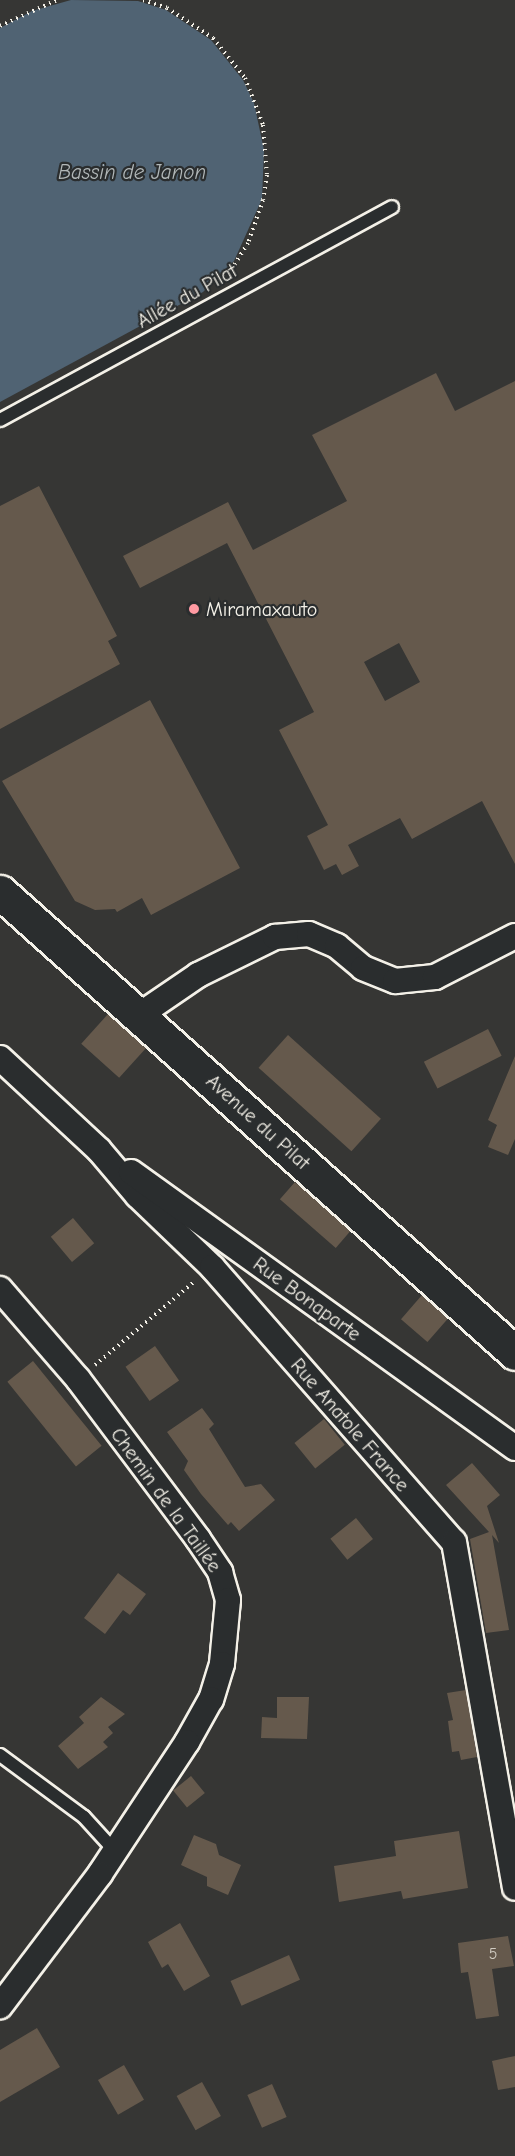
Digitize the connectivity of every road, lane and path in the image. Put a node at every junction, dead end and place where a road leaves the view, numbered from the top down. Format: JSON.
{"nodes":[{"id":1,"x":57,"y":0,"type":"edge"},
{"id":2,"x":143,"y":0,"type":"edge"},
{"id":3,"x":0,"y":26,"type":"edge"},
{"id":4,"x":392,"y":207,"type":"dead end"},
{"id":5,"x":215,"y":303,"type":"junction"},
{"id":6,"x":0,"y":420,"type":"edge"},
{"id":7,"x":0,"y":892,"type":"edge"},
{"id":8,"x":515,"y":936,"type":"edge"},
{"id":9,"x":138,"y":1016,"type":"junction"},
{"id":10,"x":0,"y":1058,"type":"edge"},
{"id":11,"x":99,"y":1150,"type":"junction"},
{"id":12,"x":212,"y":1267,"type":"junction"},
{"id":13,"x":0,"y":1289,"type":"edge"},
{"id":14,"x":515,"y":1353,"type":"edge"},
{"id":15,"x":78,"y":1379,"type":"junction"},
{"id":16,"x":515,"y":1448,"type":"edge"},
{"id":17,"x":0,"y":1755,"type":"edge"},
{"id":18,"x":114,"y":1850,"type":"junction"},
{"id":19,"x":512,"y":1858,"type":"edge"},
{"id":20,"x":515,"y":1888,"type":"edge"},
{"id":21,"x":0,"y":2006,"type":"edge"}],
"edges":[{"from":1,"to":3,"type":"path"},
{"from":2,"to":5,"type":"path"},
{"from":4,"to":5,"type":"lane","name":"Allée du Pilat"},
{"from":5,"to":6,"type":"lane","name":"Allée du Pilat"},
{"from":7,"to":9,"type":"main road","name":"Avenue du Pilat"},
{"from":8,"to":9,"type":"street"},
{"from":9,"to":14,"type":"main road","name":"Avenue du Pilat"},
{"from":10,"to":11,"type":"street","name":"Rue Anatole France"},
{"from":11,"to":12,"type":"street","name":"Rue Anatole France"},
{"from":11,"to":16,"type":"street","name":"Rue Bonaparte"},
{"from":12,"to":15,"type":"path"},
{"from":12,"to":19,"type":"street","name":"Rue Anatole France"},
{"from":13,"to":15,"type":"street","name":"Chemin de la Taillée"},
{"from":15,"to":18,"type":"street","name":"Chemin de la Taillée"},
{"from":17,"to":18,"type":"lane"},
{"from":18,"to":21,"type":"street","name":"Chemin de la Taillée"},
{"from":19,"to":20,"type":"street","name":"Rue Anatole France"}]}
